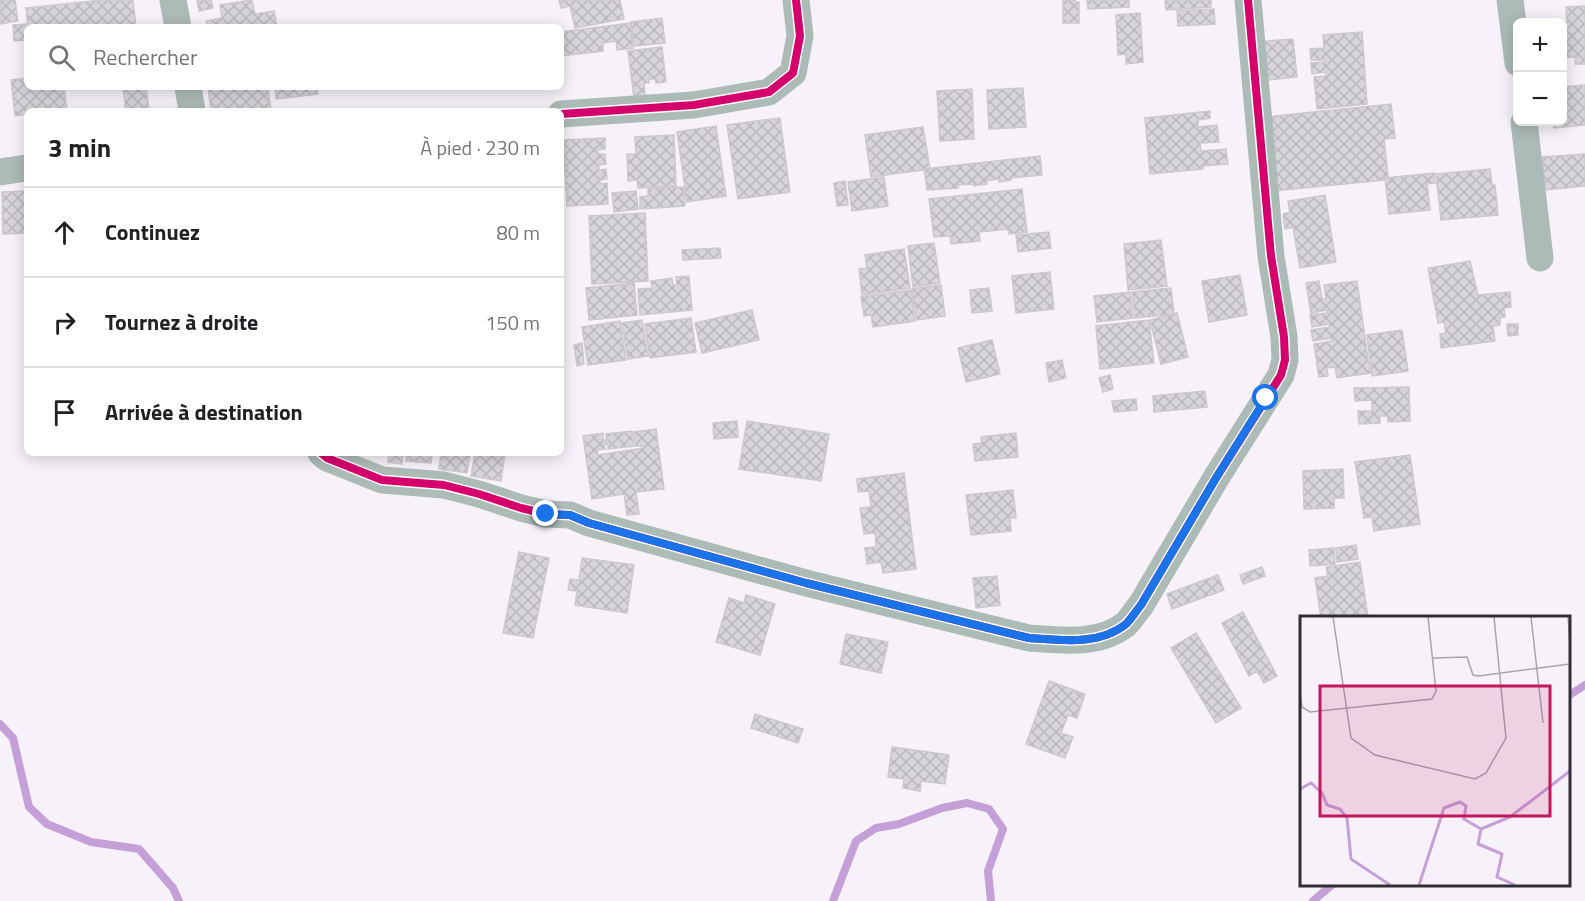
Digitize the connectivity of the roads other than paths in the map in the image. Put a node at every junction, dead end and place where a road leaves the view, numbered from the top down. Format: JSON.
{"nodes":[{"id":1,"x":173,"y":0,"type":"edge"},
{"id":2,"x":796,"y":0,"type":"edge"},
{"id":3,"x":1248,"y":0,"type":"edge"},
{"id":4,"x":1510,"y":0,"type":"edge"},
{"id":5,"x":177,"y":24,"type":"edge"},
{"id":6,"x":1513,"y":24,"type":"edge"},
{"id":7,"x":188,"y":90,"type":"edge"},
{"id":8,"x":192,"y":108,"type":"edge"},
{"id":9,"x":564,"y":114,"type":"edge"},
{"id":10,"x":1524,"y":126,"type":"edge"},
{"id":11,"x":24,"y":168,"type":"edge"},
{"id":12,"x":0,"y":172,"type":"edge"},
{"id":13,"x":1540,"y":258,"type":"dead end"},
{"id":14,"x":325,"y":456,"type":"edge"}],
"edges":[{"from":1,"to":5,"type":"street"},
{"from":2,"to":9,"type":"street"},
{"from":3,"to":14,"type":"street"},
{"from":4,"to":6,"type":"street"},
{"from":7,"to":8,"type":"street"},
{"from":10,"to":13,"type":"street"},
{"from":11,"to":12,"type":"street"}]}
